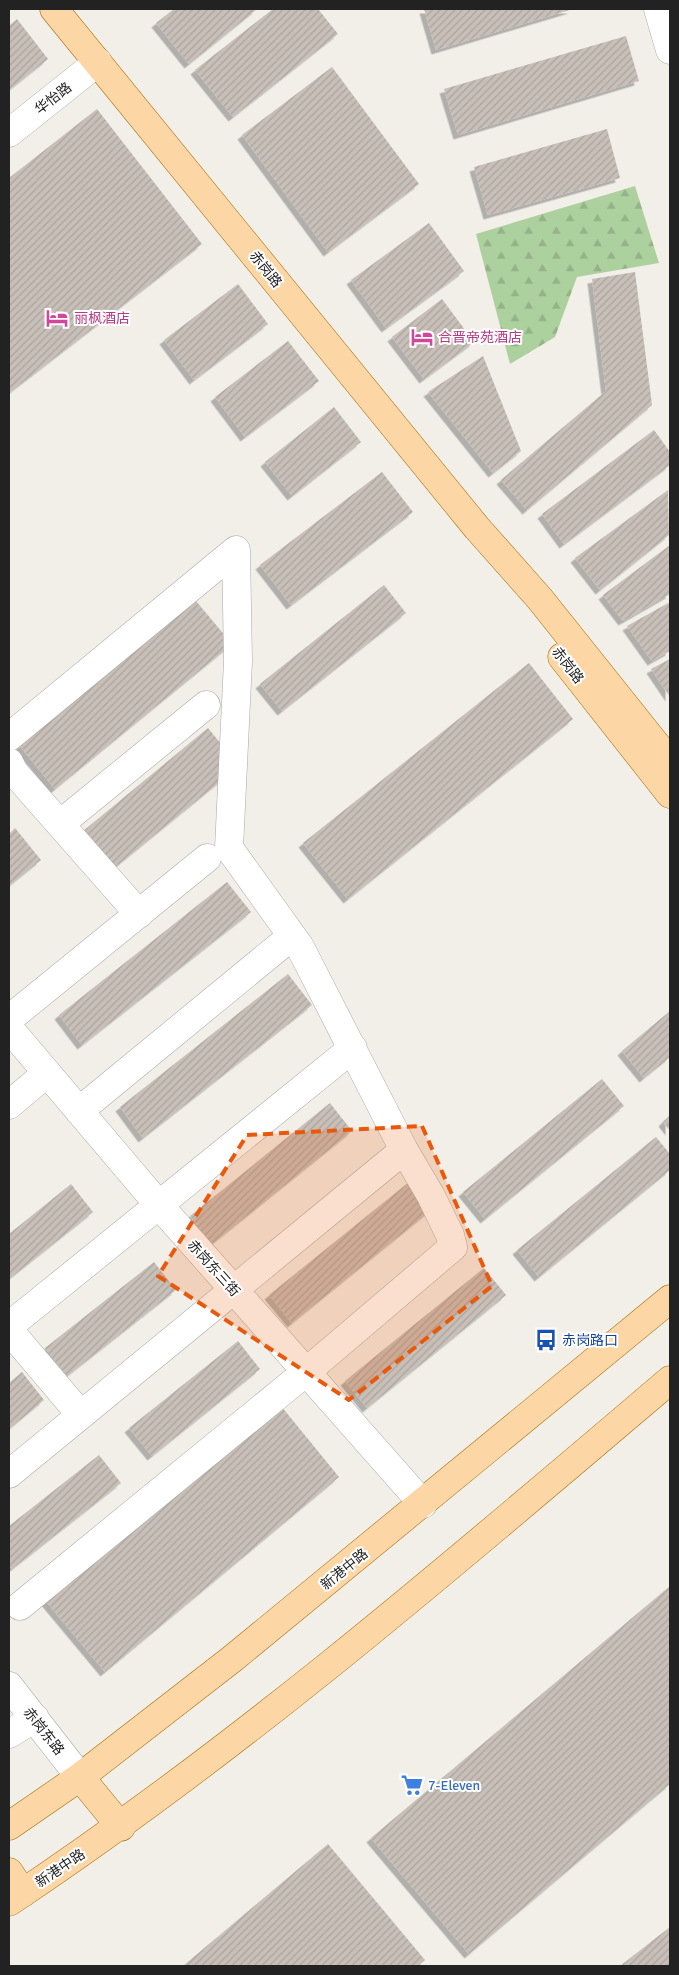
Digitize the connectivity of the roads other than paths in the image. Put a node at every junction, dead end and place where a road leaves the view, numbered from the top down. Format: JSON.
{"nodes":[{"id":1,"x":54,"y":9,"type":"edge"},
{"id":2,"x":658,"y":9,"type":"edge"},
{"id":3,"x":670,"y":50,"type":"edge"},
{"id":4,"x":98,"y":62,"type":"junction"},
{"id":5,"x":9,"y":133,"type":"edge"},
{"id":6,"x":477,"y":528,"type":"junction"},
{"id":7,"x":206,"y":705,"type":"dead end"},
{"id":8,"x":9,"y":737,"type":"edge"},
{"id":9,"x":9,"y":762,"type":"edge"},
{"id":10,"x":670,"y":762,"type":"edge"},
{"id":11,"x":670,"y":794,"type":"edge"},
{"id":12,"x":60,"y":824,"type":"junction"},
{"id":13,"x":208,"y":858,"type":"dead end"},
{"id":14,"x":139,"y":914,"type":"junction"},
{"id":15,"x":292,"y":936,"type":"junction"},
{"id":16,"x":9,"y":1019,"type":"edge"},
{"id":17,"x":9,"y":1028,"type":"edge"},
{"id":18,"x":353,"y":1048,"type":"junction"},
{"id":19,"x":47,"y":1073,"type":"junction"},
{"id":20,"x":9,"y":1105,"type":"edge"},
{"id":21,"x":79,"y":1111,"type":"junction"},
{"id":22,"x":404,"y":1150,"type":"junction"},
{"id":23,"x":158,"y":1204,"type":"junction"},
{"id":24,"x":233,"y":1289,"type":"junction"},
{"id":25,"x":670,"y":1300,"type":"edge"},
{"id":26,"x":9,"y":1326,"type":"edge"},
{"id":27,"x":9,"y":1330,"type":"edge"},
{"id":28,"x":306,"y":1372,"type":"junction"},
{"id":29,"x":670,"y":1380,"type":"edge"},
{"id":30,"x":81,"y":1415,"type":"junction"},
{"id":31,"x":9,"y":1474,"type":"edge"},
{"id":32,"x":423,"y":1504,"type":"junction"},
{"id":33,"x":20,"y":1606,"type":"dead end"},
{"id":34,"x":9,"y":1686,"type":"edge"},
{"id":35,"x":35,"y":1718,"type":"junction"},
{"id":36,"x":9,"y":1734,"type":"edge"},
{"id":37,"x":80,"y":1776,"type":"junction"},
{"id":38,"x":9,"y":1826,"type":"edge"},
{"id":39,"x":121,"y":1827,"type":"junction"},
{"id":40,"x":14,"y":1889,"type":"edge"}],
"edges":[{"from":1,"to":4,"type":"main road","name":"赤岗路"},
{"from":2,"to":3,"type":"street"},
{"from":4,"to":5,"type":"street","name":"华怡路"},
{"from":4,"to":6,"type":"main road","name":"赤岗路"},
{"from":6,"to":10,"type":"main road","name":"赤岗路"},
{"from":6,"to":11,"type":"main road","name":"赤岗路"},
{"from":7,"to":12,"type":"street"},
{"from":8,"to":15,"type":"street"},
{"from":9,"to":12,"type":"street"},
{"from":12,"to":14,"type":"street"},
{"from":13,"to":14,"type":"street"},
{"from":14,"to":16,"type":"street"},
{"from":15,"to":18,"type":"street"},
{"from":15,"to":21,"type":"street"},
{"from":17,"to":19,"type":"street","name":"赤岗东三街"},
{"from":18,"to":22,"type":"street"},
{"from":18,"to":23,"type":"street"},
{"from":19,"to":20,"type":"street"},
{"from":19,"to":21,"type":"street","name":"赤岗东三街"},
{"from":21,"to":23,"type":"street","name":"赤岗东三街"},
{"from":22,"to":24,"type":"street"},
{"from":22,"to":28,"type":"street"},
{"from":23,"to":24,"type":"street","name":"赤岗东三街"},
{"from":23,"to":26,"type":"street"},
{"from":24,"to":28,"type":"street","name":"赤岗东三街"},
{"from":24,"to":30,"type":"street"},
{"from":25,"to":32,"type":"main road","name":"新港中路"},
{"from":27,"to":30,"type":"street"},
{"from":28,"to":32,"type":"street","name":"赤岗东三街"},
{"from":28,"to":33,"type":"street"},
{"from":29,"to":39,"type":"main road","name":"新港中路"},
{"from":30,"to":31,"type":"street"},
{"from":32,"to":37,"type":"main road","name":"新港中路"},
{"from":34,"to":35,"type":"street","name":"赤岗东路"},
{"from":35,"to":36,"type":"street"},
{"from":35,"to":37,"type":"street","name":"赤岗东路"},
{"from":37,"to":38,"type":"main road","name":"新港中路"},
{"from":37,"to":39,"type":"main road"},
{"from":39,"to":40,"type":"main road","name":"新港中路"}]}
